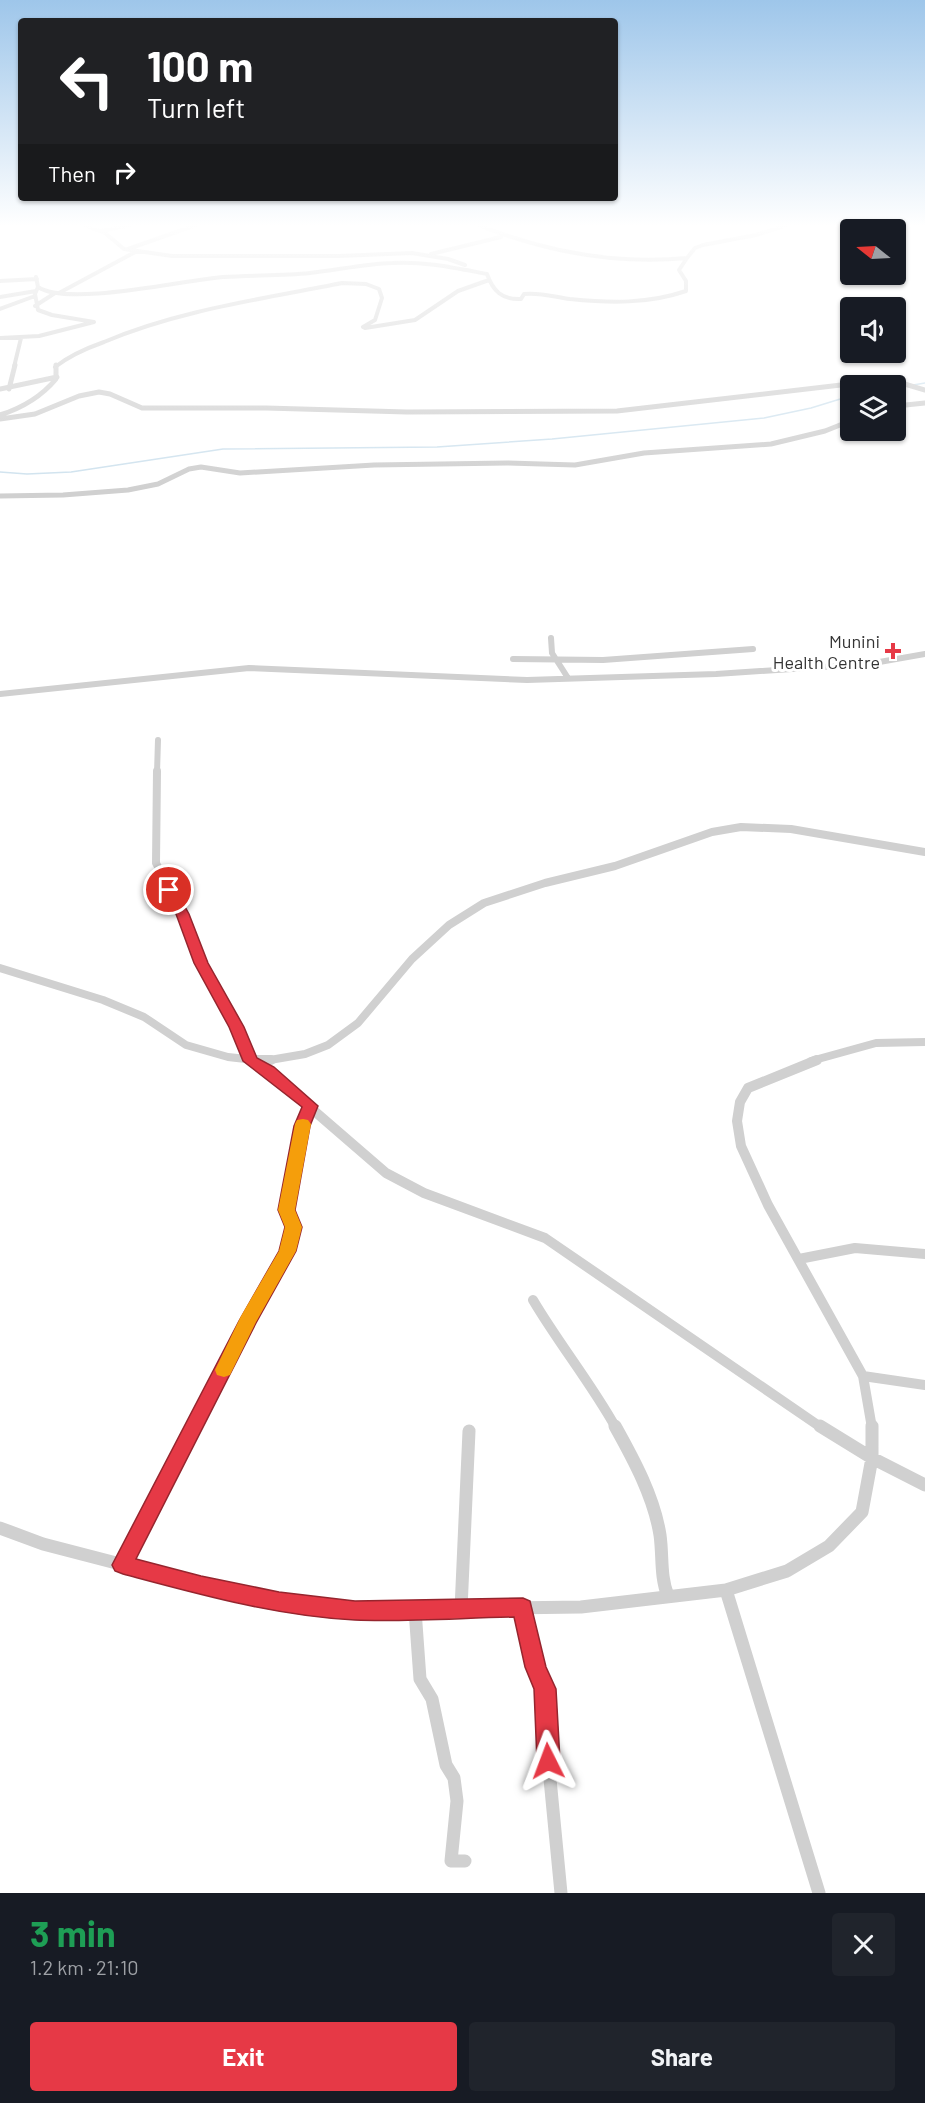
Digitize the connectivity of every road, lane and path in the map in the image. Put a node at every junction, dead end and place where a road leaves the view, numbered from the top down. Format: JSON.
{"nodes":[{"id":1,"x":47,"y":313,"type":"edge"},
{"id":2,"x":194,"y":313,"type":"edge"},
{"id":3,"x":377,"y":313,"type":"edge"},
{"id":4,"x":426,"y":313,"type":"edge"},
{"id":5,"x":2,"y":338,"type":"edge"},
{"id":6,"x":21,"y":338,"type":"junction"},
{"id":7,"x":0,"y":343,"type":"edge"},
{"id":8,"x":57,"y":376,"type":"junction"},
{"id":9,"x":0,"y":389,"type":"edge"},
{"id":10,"x":9,"y":389,"type":"junction"},
{"id":11,"x":925,"y":390,"type":"edge"},
{"id":12,"x":925,"y":403,"type":"edge"},
{"id":13,"x":906,"y":405,"type":"edge"},
{"id":14,"x":0,"y":417,"type":"edge"},
{"id":15,"x":840,"y":425,"type":"edge"},
{"id":16,"x":0,"y":496,"type":"edge"},
{"id":17,"x":551,"y":638,"type":"dead end"},
{"id":18,"x":753,"y":649,"type":"dead end"},
{"id":19,"x":925,"y":654,"type":"edge"},
{"id":20,"x":675,"y":657,"type":"junction"},
{"id":21,"x":513,"y":659,"type":"dead end"},
{"id":22,"x":556,"y":662,"type":"junction"},
{"id":23,"x":687,"y":674,"type":"junction"},
{"id":24,"x":568,"y":678,"type":"junction"},
{"id":25,"x":0,"y":694,"type":"edge"},
{"id":26,"x":158,"y":740,"type":"dead end"},
{"id":27,"x":925,"y":852,"type":"edge"},
{"id":28,"x":0,"y":968,"type":"edge"},
{"id":29,"x":925,"y":1042,"type":"edge"},
{"id":30,"x":251,"y":1061,"type":"junction"},
{"id":31,"x":310,"y":1106,"type":"junction"},
{"id":32,"x":925,"y":1254,"type":"edge"},
{"id":33,"x":799,"y":1259,"type":"junction"},
{"id":34,"x":532,"y":1300,"type":"dead end"},
{"id":35,"x":863,"y":1376,"type":"junction"},
{"id":36,"x":925,"y":1385,"type":"edge"},
{"id":37,"x":469,"y":1431,"type":"dead end"},
{"id":38,"x":872,"y":1458,"type":"junction"},
{"id":39,"x":925,"y":1485,"type":"edge"},
{"id":40,"x":0,"y":1528,"type":"edge"},
{"id":41,"x":123,"y":1565,"type":"junction"},
{"id":42,"x":726,"y":1590,"type":"junction"},
{"id":43,"x":668,"y":1596,"type":"junction"},
{"id":44,"x":523,"y":1608,"type":"junction"},
{"id":45,"x":461,"y":1609,"type":"junction"},
{"id":46,"x":415,"y":1610,"type":"junction"},
{"id":47,"x":465,"y":1861,"type":"dead end"},
{"id":48,"x":561,"y":1893,"type":"edge"},
{"id":49,"x":819,"y":1893,"type":"edge"}],
"edges":[{"from":1,"to":6,"type":"street"},
{"from":2,"to":8,"type":"street"},
{"from":3,"to":4,"type":"street"},
{"from":5,"to":6,"type":"street"},
{"from":5,"to":7,"type":"street"},
{"from":6,"to":10,"type":"street"},
{"from":8,"to":10,"type":"street"},
{"from":8,"to":14,"type":"street"},
{"from":9,"to":10,"type":"street"},
{"from":11,"to":14,"type":"street"},
{"from":12,"to":13,"type":"street"},
{"from":15,"to":16,"type":"street"},
{"from":17,"to":22,"type":"street"},
{"from":18,"to":20,"type":"street"},
{"from":19,"to":23,"type":"street"},
{"from":20,"to":22,"type":"street"},
{"from":20,"to":23,"type":"street"},
{"from":21,"to":22,"type":"street"},
{"from":22,"to":24,"type":"street"},
{"from":23,"to":24,"type":"street"},
{"from":24,"to":25,"type":"street"},
{"from":26,"to":30,"type":"street"},
{"from":27,"to":30,"type":"street"},
{"from":28,"to":30,"type":"street"},
{"from":29,"to":33,"type":"street"},
{"from":30,"to":31,"type":"street"},
{"from":31,"to":38,"type":"street"},
{"from":31,"to":41,"type":"street"},
{"from":32,"to":33,"type":"street"},
{"from":33,"to":35,"type":"street"},
{"from":34,"to":43,"type":"street"},
{"from":35,"to":36,"type":"street"},
{"from":35,"to":38,"type":"street"},
{"from":37,"to":45,"type":"street"},
{"from":38,"to":39,"type":"street"},
{"from":38,"to":42,"type":"street"},
{"from":40,"to":41,"type":"street"},
{"from":41,"to":46,"type":"street"},
{"from":42,"to":43,"type":"street"},
{"from":42,"to":49,"type":"street"},
{"from":43,"to":44,"type":"street"},
{"from":44,"to":45,"type":"street"},
{"from":44,"to":48,"type":"street"},
{"from":45,"to":46,"type":"street"},
{"from":46,"to":47,"type":"street"}]}
